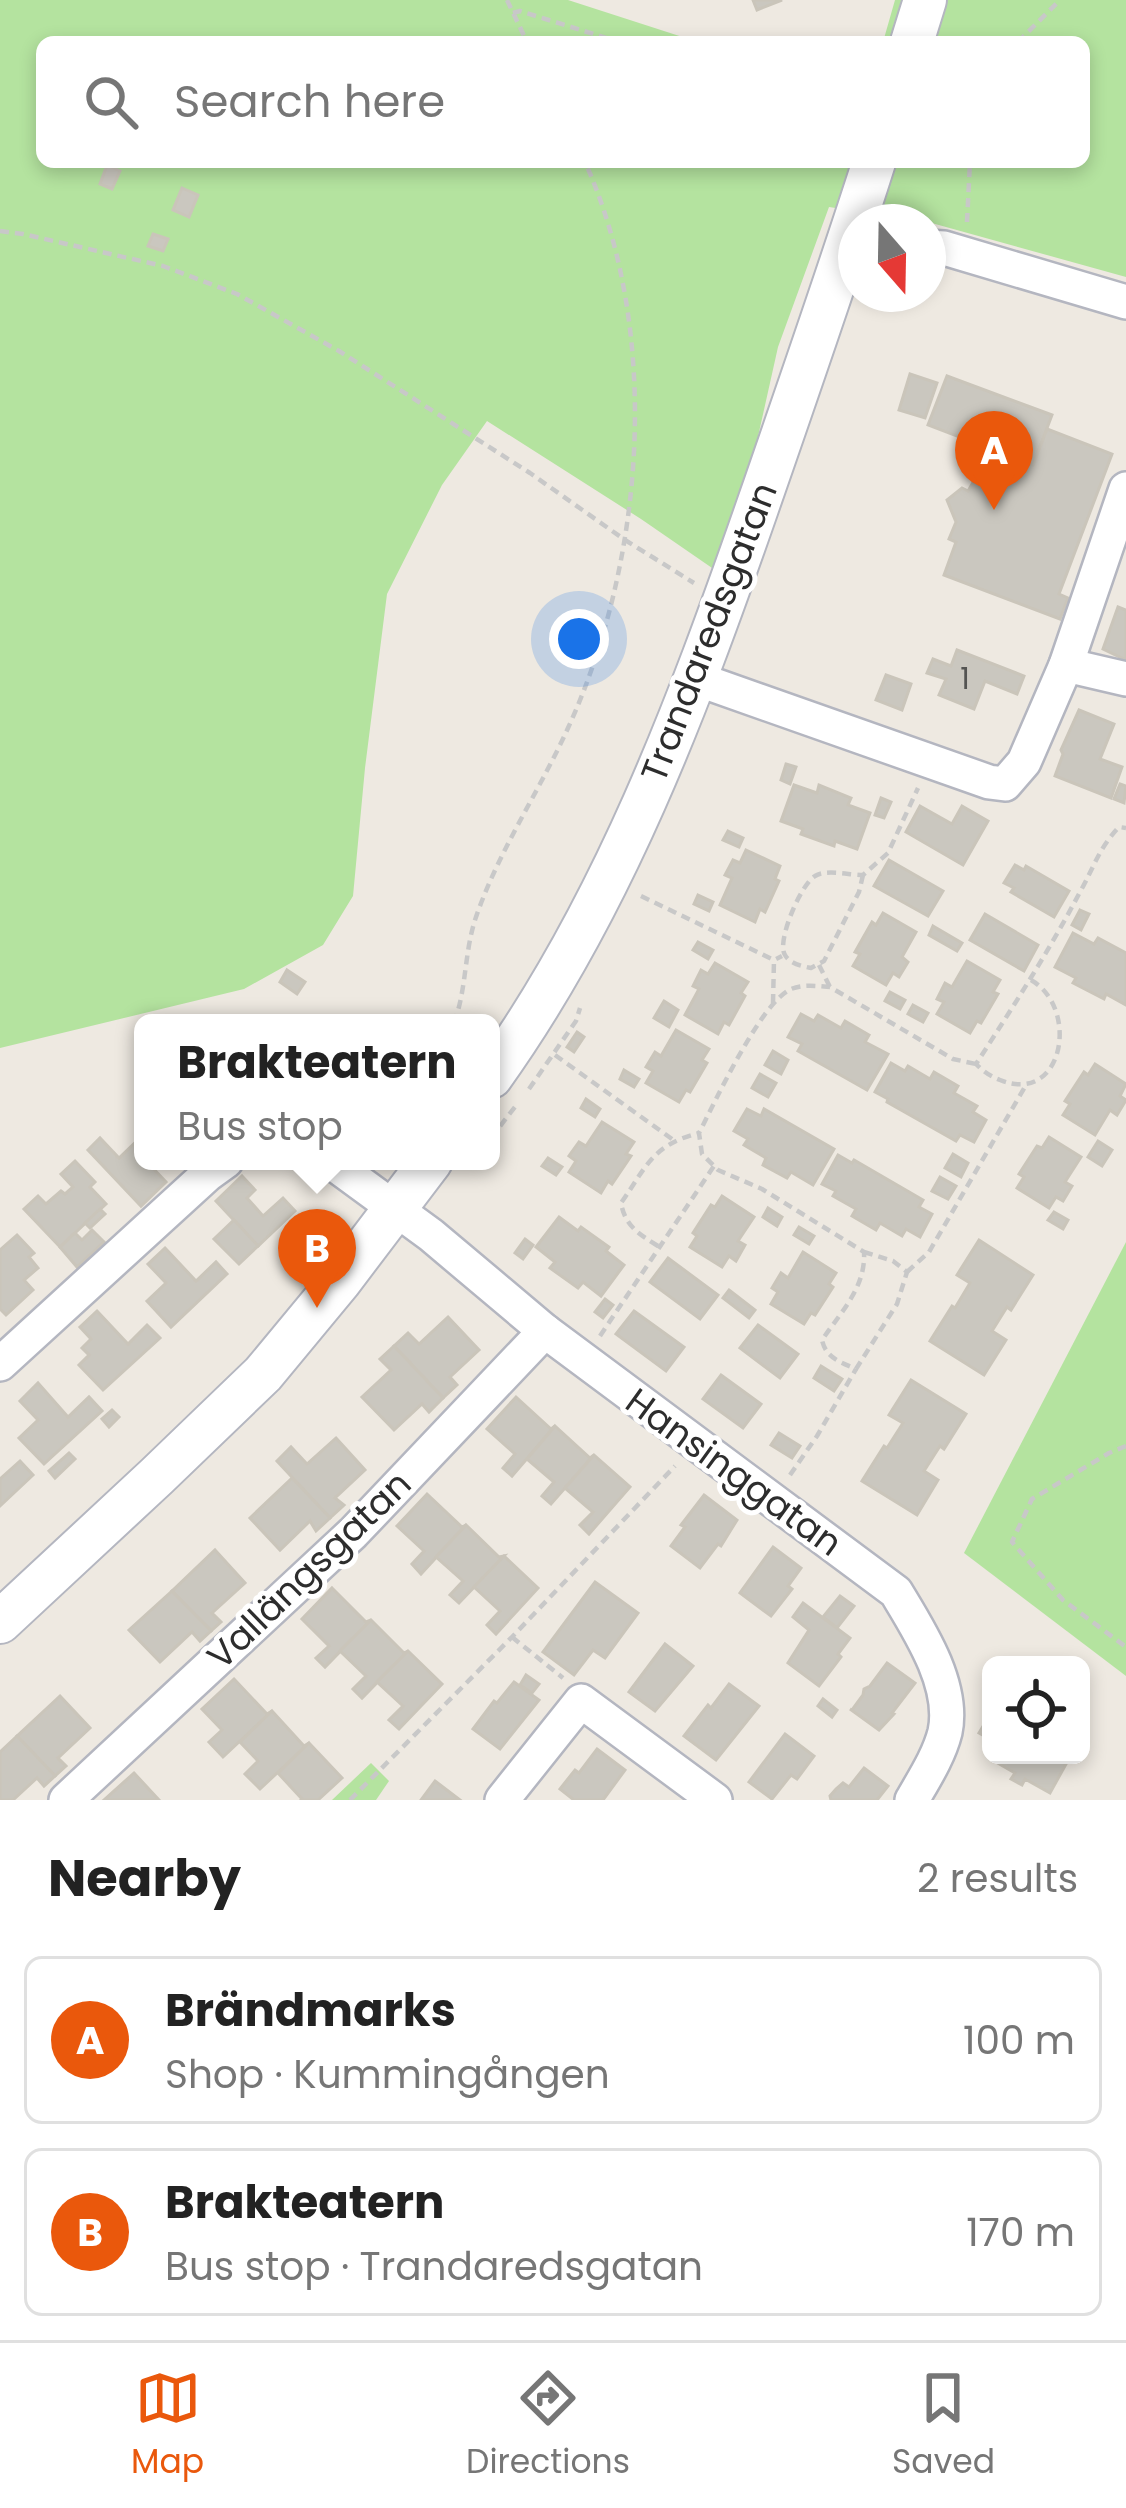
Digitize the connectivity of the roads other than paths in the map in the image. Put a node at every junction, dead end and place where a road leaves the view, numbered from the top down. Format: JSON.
{"nodes":[{"id":1,"x":926,"y":0,"type":"edge"},
{"id":2,"x":914,"y":36,"type":"edge"},
{"id":3,"x":872,"y":168,"type":"edge"},
{"id":4,"x":862,"y":204,"type":"edge"},
{"id":5,"x":946,"y":250,"type":"edge"},
{"id":6,"x":838,"y":280,"type":"edge"},
{"id":7,"x":1126,"y":302,"type":"edge"},
{"id":8,"x":1126,"y":489,"type":"edge"},
{"id":9,"x":1066,"y":665,"type":"junction"},
{"id":10,"x":697,"y":679,"type":"junction"},
{"id":11,"x":1126,"y":679,"type":"edge"},
{"id":12,"x":500,"y":1063,"type":"edge"},
{"id":13,"x":214,"y":1170,"type":"edge"},
{"id":14,"x":342,"y":1170,"type":"edge"},
{"id":15,"x":424,"y":1170,"type":"edge"},
{"id":16,"x":396,"y":1209,"type":"junction"},
{"id":17,"x":545,"y":1331,"type":"junction"},
{"id":18,"x":0,"y":1364,"type":"edge"},
{"id":19,"x":0,"y":1622,"type":"edge"},
{"id":20,"x":66,"y":1800,"type":"edge"},
{"id":21,"x":502,"y":1800,"type":"edge"},
{"id":22,"x":715,"y":1800,"type":"edge"},
{"id":23,"x":912,"y":1800,"type":"edge"}],
"edges":[{"from":1,"to":2,"type":"street"},
{"from":3,"to":4,"type":"street","name":"Trandaredsgatan"},
{"from":5,"to":7,"type":"street"},
{"from":6,"to":10,"type":"street","name":"Trandaredsgatan"},
{"from":8,"to":9,"type":"street"},
{"from":9,"to":10,"type":"street"},
{"from":9,"to":11,"type":"street"},
{"from":10,"to":12,"type":"street","name":"Trandaredsgatan"},
{"from":13,"to":18,"type":"street"},
{"from":14,"to":16,"type":"street","name":"Hansinggatan"},
{"from":15,"to":16,"type":"street"},
{"from":16,"to":17,"type":"street","name":"Hansinggatan"},
{"from":16,"to":19,"type":"street"},
{"from":17,"to":20,"type":"street","name":"Vallängsgatan"},
{"from":17,"to":23,"type":"street","name":"Hansinggatan"},
{"from":21,"to":22,"type":"street"}]}
